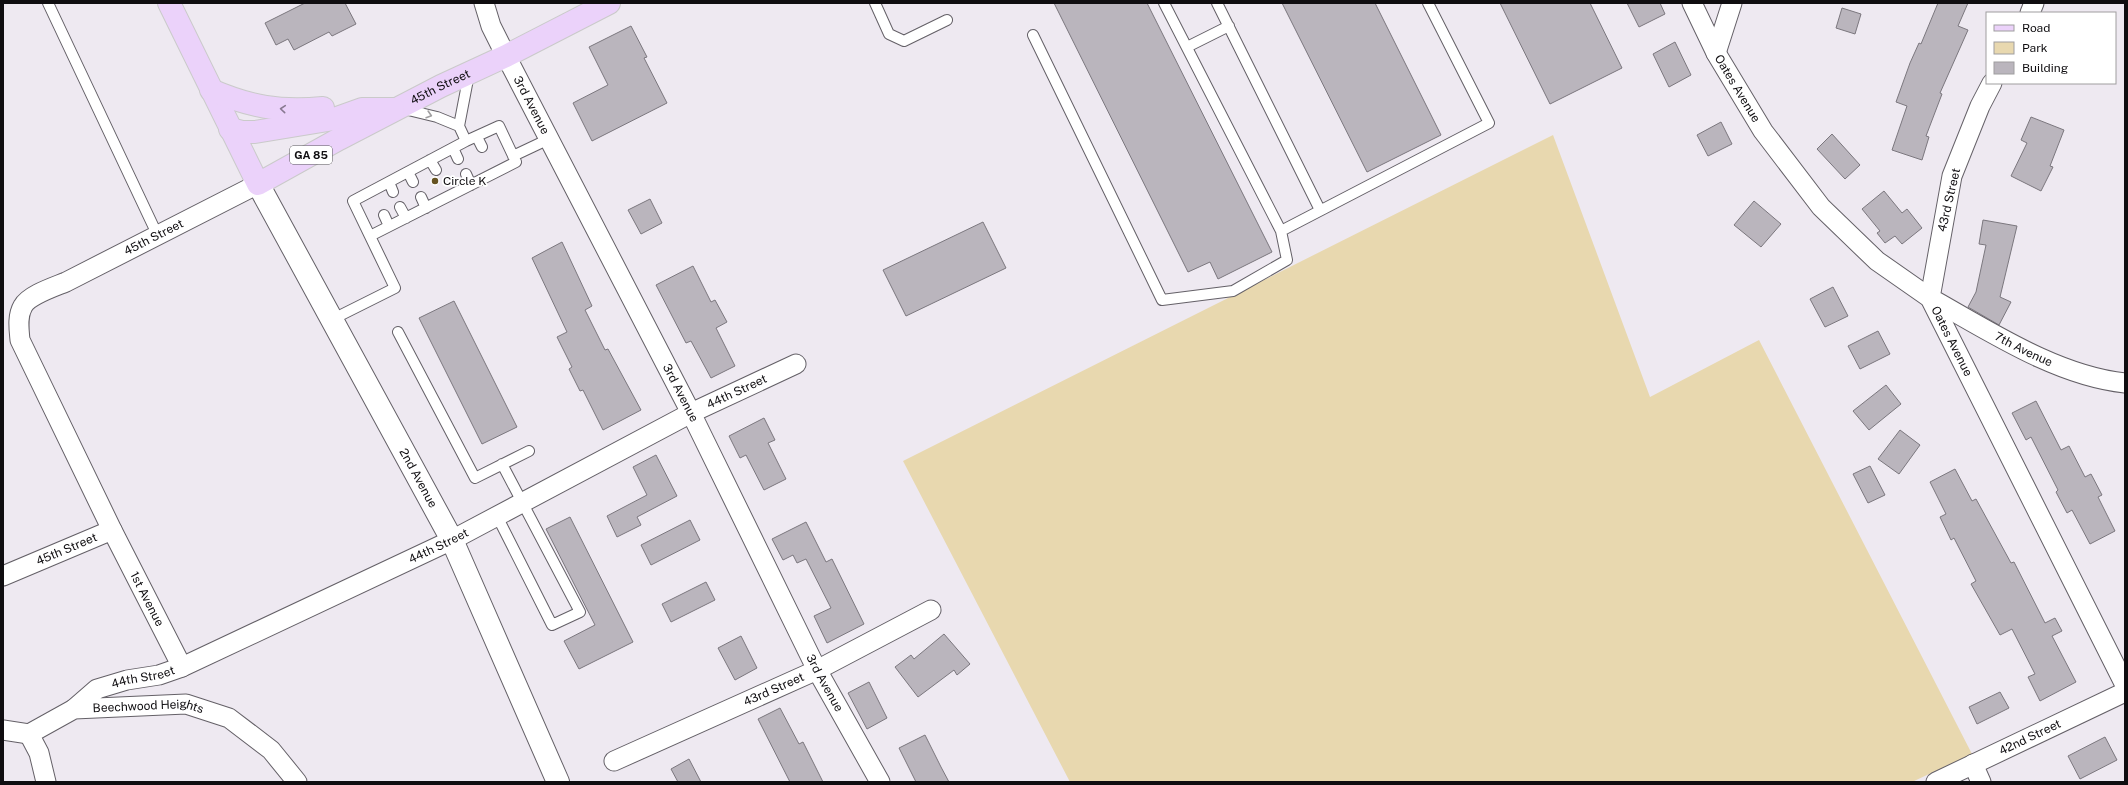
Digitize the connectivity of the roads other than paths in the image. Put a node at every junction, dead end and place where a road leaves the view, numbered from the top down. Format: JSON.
{"nodes":[{"id":1,"x":48,"y":3,"type":"edge"},
{"id":2,"x":169,"y":3,"type":"edge"},
{"id":3,"x":484,"y":3,"type":"edge"},
{"id":4,"x":609,"y":3,"type":"edge"},
{"id":5,"x":874,"y":3,"type":"edge"},
{"id":6,"x":1164,"y":3,"type":"edge"},
{"id":7,"x":1217,"y":3,"type":"edge"},
{"id":8,"x":1428,"y":3,"type":"edge"},
{"id":9,"x":1692,"y":3,"type":"edge"},
{"id":10,"x":1732,"y":3,"type":"edge"},
{"id":11,"x":948,"y":20,"type":"dead end"},
{"id":12,"x":1229,"y":26,"type":"junction"},
{"id":13,"x":1033,"y":35,"type":"dead end"},
{"id":14,"x":1187,"y":47,"type":"junction"},
{"id":15,"x":1716,"y":52,"type":"junction"},
{"id":16,"x":506,"y":56,"type":"junction"},
{"id":17,"x":470,"y":72,"type":"junction"},
{"id":18,"x":1991,"y":84,"type":"edge"},
{"id":19,"x":211,"y":90,"type":"junction"},
{"id":20,"x":362,"y":109,"type":"junction"},
{"id":21,"x":397,"y":109,"type":"junction"},
{"id":22,"x":459,"y":126,"type":"junction"},
{"id":23,"x":230,"y":128,"type":"junction"},
{"id":24,"x":477,"y":137,"type":"junction"},
{"id":25,"x":549,"y":139,"type":"junction"},
{"id":26,"x":466,"y":141,"type":"junction"},
{"id":27,"x":482,"y":147,"type":"dead end"},
{"id":28,"x":453,"y":148,"type":"junction"},
{"id":29,"x":513,"y":156,"type":"junction"},
{"id":30,"x":458,"y":159,"type":"dead end"},
{"id":31,"x":430,"y":160,"type":"junction"},
{"id":32,"x":436,"y":170,"type":"dead end"},
{"id":33,"x":408,"y":172,"type":"junction"},
{"id":34,"x":466,"y":174,"type":"dead end"},
{"id":35,"x":389,"y":182,"type":"junction"},
{"id":36,"x":413,"y":182,"type":"dead end"},
{"id":37,"x":258,"y":184,"type":"junction"},
{"id":38,"x":471,"y":185,"type":"junction"},
{"id":39,"x":444,"y":186,"type":"dead end"},
{"id":40,"x":394,"y":192,"type":"dead end"},
{"id":41,"x":448,"y":196,"type":"junction"},
{"id":42,"x":421,"y":197,"type":"dead end"},
{"id":43,"x":400,"y":207,"type":"dead end"},
{"id":44,"x":426,"y":208,"type":"junction"},
{"id":45,"x":1320,"y":210,"type":"junction"},
{"id":46,"x":384,"y":215,"type":"dead end"},
{"id":47,"x":406,"y":218,"type":"junction"},
{"id":48,"x":389,"y":226,"type":"junction"},
{"id":49,"x":1281,"y":232,"type":"junction"},
{"id":50,"x":157,"y":234,"type":"junction"},
{"id":51,"x":370,"y":236,"type":"junction"},
{"id":52,"x":1930,"y":298,"type":"junction"},
{"id":53,"x":331,"y":320,"type":"junction"},
{"id":54,"x":398,"y":332,"type":"dead end"},
{"id":55,"x":796,"y":364,"type":"dead end"},
{"id":56,"x":2125,"y":383,"type":"edge"},
{"id":57,"x":691,"y":414,"type":"junction"},
{"id":58,"x":529,"y":450,"type":"dead end"},
{"id":59,"x":502,"y":464,"type":"junction"},
{"id":60,"x":523,"y":502,"type":"junction"},
{"id":61,"x":497,"y":516,"type":"junction"},
{"id":62,"x":112,"y":530,"type":"junction"},
{"id":63,"x":452,"y":540,"type":"junction"},
{"id":64,"x":3,"y":576,"type":"edge"},
{"id":65,"x":931,"y":610,"type":"dead end"},
{"id":66,"x":182,"y":667,"type":"junction"},
{"id":67,"x":818,"y":670,"type":"junction"},
{"id":68,"x":2125,"y":685,"type":"edge"},
{"id":69,"x":2125,"y":692,"type":"edge"},
{"id":70,"x":74,"y":709,"type":"junction"},
{"id":71,"x":3,"y":730,"type":"edge"},
{"id":72,"x":29,"y":734,"type":"junction"},
{"id":73,"x":614,"y":761,"type":"dead end"},
{"id":74,"x":1973,"y":764,"type":"junction"},
{"id":75,"x":46,"y":782,"type":"edge"},
{"id":76,"x":297,"y":782,"type":"edge"},
{"id":77,"x":558,"y":782,"type":"edge"},
{"id":78,"x":880,"y":782,"type":"edge"},
{"id":79,"x":1936,"y":782,"type":"edge"},
{"id":80,"x":1982,"y":782,"type":"edge"}],
"edges":[{"from":1,"to":50,"type":"lane"},
{"from":2,"to":19,"type":"main road"},
{"from":3,"to":16,"type":"street","name":"3rd Avenue"},
{"from":4,"to":16,"type":"main road","name":"45th Street","number":"GA 85"},
{"from":5,"to":11,"type":"lane"},
{"from":6,"to":14,"type":"lane"},
{"from":7,"to":12,"type":"lane"},
{"from":8,"to":45,"type":"lane"},
{"from":9,"to":15,"type":"street","name":"Oates Avenue"},
{"from":10,"to":15,"type":"street"},
{"from":12,"to":14,"type":"lane"},
{"from":12,"to":45,"type":"lane"},
{"from":13,"to":49,"type":"lane"},
{"from":14,"to":49,"type":"lane"},
{"from":15,"to":52,"type":"street","name":"Oates Avenue"},
{"from":16,"to":17,"type":"main road","name":"45th Street","number":"GA 85"},
{"from":16,"to":25,"type":"street","name":"3rd Avenue"},
{"from":17,"to":21,"type":"main road","name":"45th Street","number":"GA 85"},
{"from":17,"to":22,"type":"lane"},
{"from":18,"to":52,"type":"street","name":"43rd Street"},
{"from":20,"to":19,"type":"main road","one_way":true},
{"from":19,"to":23,"type":"main road"},
{"from":20,"to":21,"type":"main road"},
{"from":20,"to":23,"type":"main road"},
{"from":21,"to":22,"type":"lane","one_way":true},
{"from":21,"to":37,"type":"main road","name":"45th Street","number":"GA 85"},
{"from":22,"to":26,"type":"lane"},
{"from":23,"to":37,"type":"main road"},
{"from":24,"to":26,"type":"lane"},
{"from":24,"to":27,"type":"lane"},
{"from":24,"to":29,"type":"lane"},
{"from":25,"to":29,"type":"lane"},
{"from":25,"to":57,"type":"street","name":"3rd Avenue"},
{"from":26,"to":28,"type":"lane"},
{"from":28,"to":30,"type":"lane"},
{"from":28,"to":31,"type":"lane"},
{"from":29,"to":38,"type":"lane"},
{"from":31,"to":32,"type":"lane"},
{"from":31,"to":33,"type":"lane"},
{"from":33,"to":35,"type":"lane"},
{"from":33,"to":36,"type":"lane"},
{"from":34,"to":38,"type":"lane"},
{"from":35,"to":40,"type":"lane"},
{"from":35,"to":51,"type":"lane"},
{"from":37,"to":50,"type":"street","name":"45th Street"},
{"from":37,"to":53,"type":"main road","name":"2nd Avenue"},
{"from":38,"to":41,"type":"lane"},
{"from":39,"to":41,"type":"lane"},
{"from":41,"to":44,"type":"lane"},
{"from":42,"to":44,"type":"lane"},
{"from":43,"to":47,"type":"lane"},
{"from":44,"to":47,"type":"lane"},
{"from":45,"to":49,"type":"lane"},
{"from":46,"to":48,"type":"lane"},
{"from":47,"to":48,"type":"lane"},
{"from":48,"to":51,"type":"lane"},
{"from":50,"to":62,"type":"street","name":"45th Street"},
{"from":51,"to":53,"type":"lane"},
{"from":52,"to":56,"type":"street","name":"7th Avenue"},
{"from":52,"to":68,"type":"street","name":"Oates Avenue"},
{"from":53,"to":63,"type":"main road","name":"2nd Avenue"},
{"from":54,"to":59,"type":"lane"},
{"from":55,"to":57,"type":"street","name":"44th Street"},
{"from":57,"to":60,"type":"street","name":"44th Street"},
{"from":57,"to":67,"type":"street","name":"3rd Avenue"},
{"from":58,"to":59,"type":"lane"},
{"from":59,"to":60,"type":"lane"},
{"from":60,"to":61,"type":"street","name":"44th Street"},
{"from":60,"to":61,"type":"lane"},
{"from":61,"to":63,"type":"street","name":"44th Street"},
{"from":62,"to":64,"type":"street","name":"45th Street"},
{"from":62,"to":66,"type":"street","name":"1st Avenue"},
{"from":63,"to":66,"type":"street","name":"44th Street"},
{"from":63,"to":77,"type":"main road","name":"2nd Avenue"},
{"from":65,"to":67,"type":"street","name":"43rd Street"},
{"from":66,"to":70,"type":"street","name":"44th Street"},
{"from":67,"to":73,"type":"street","name":"43rd Street"},
{"from":67,"to":78,"type":"street","name":"3rd Avenue"},
{"from":69,"to":74,"type":"street","name":"42nd Street"},
{"from":70,"to":72,"type":"street","name":"Beechwood Heights"},
{"from":70,"to":76,"type":"street","name":"Beechwood Heights"},
{"from":71,"to":72,"type":"street"},
{"from":72,"to":75,"type":"street"},
{"from":74,"to":79,"type":"street","name":"42nd Street"},
{"from":74,"to":80,"type":"street"}]}
